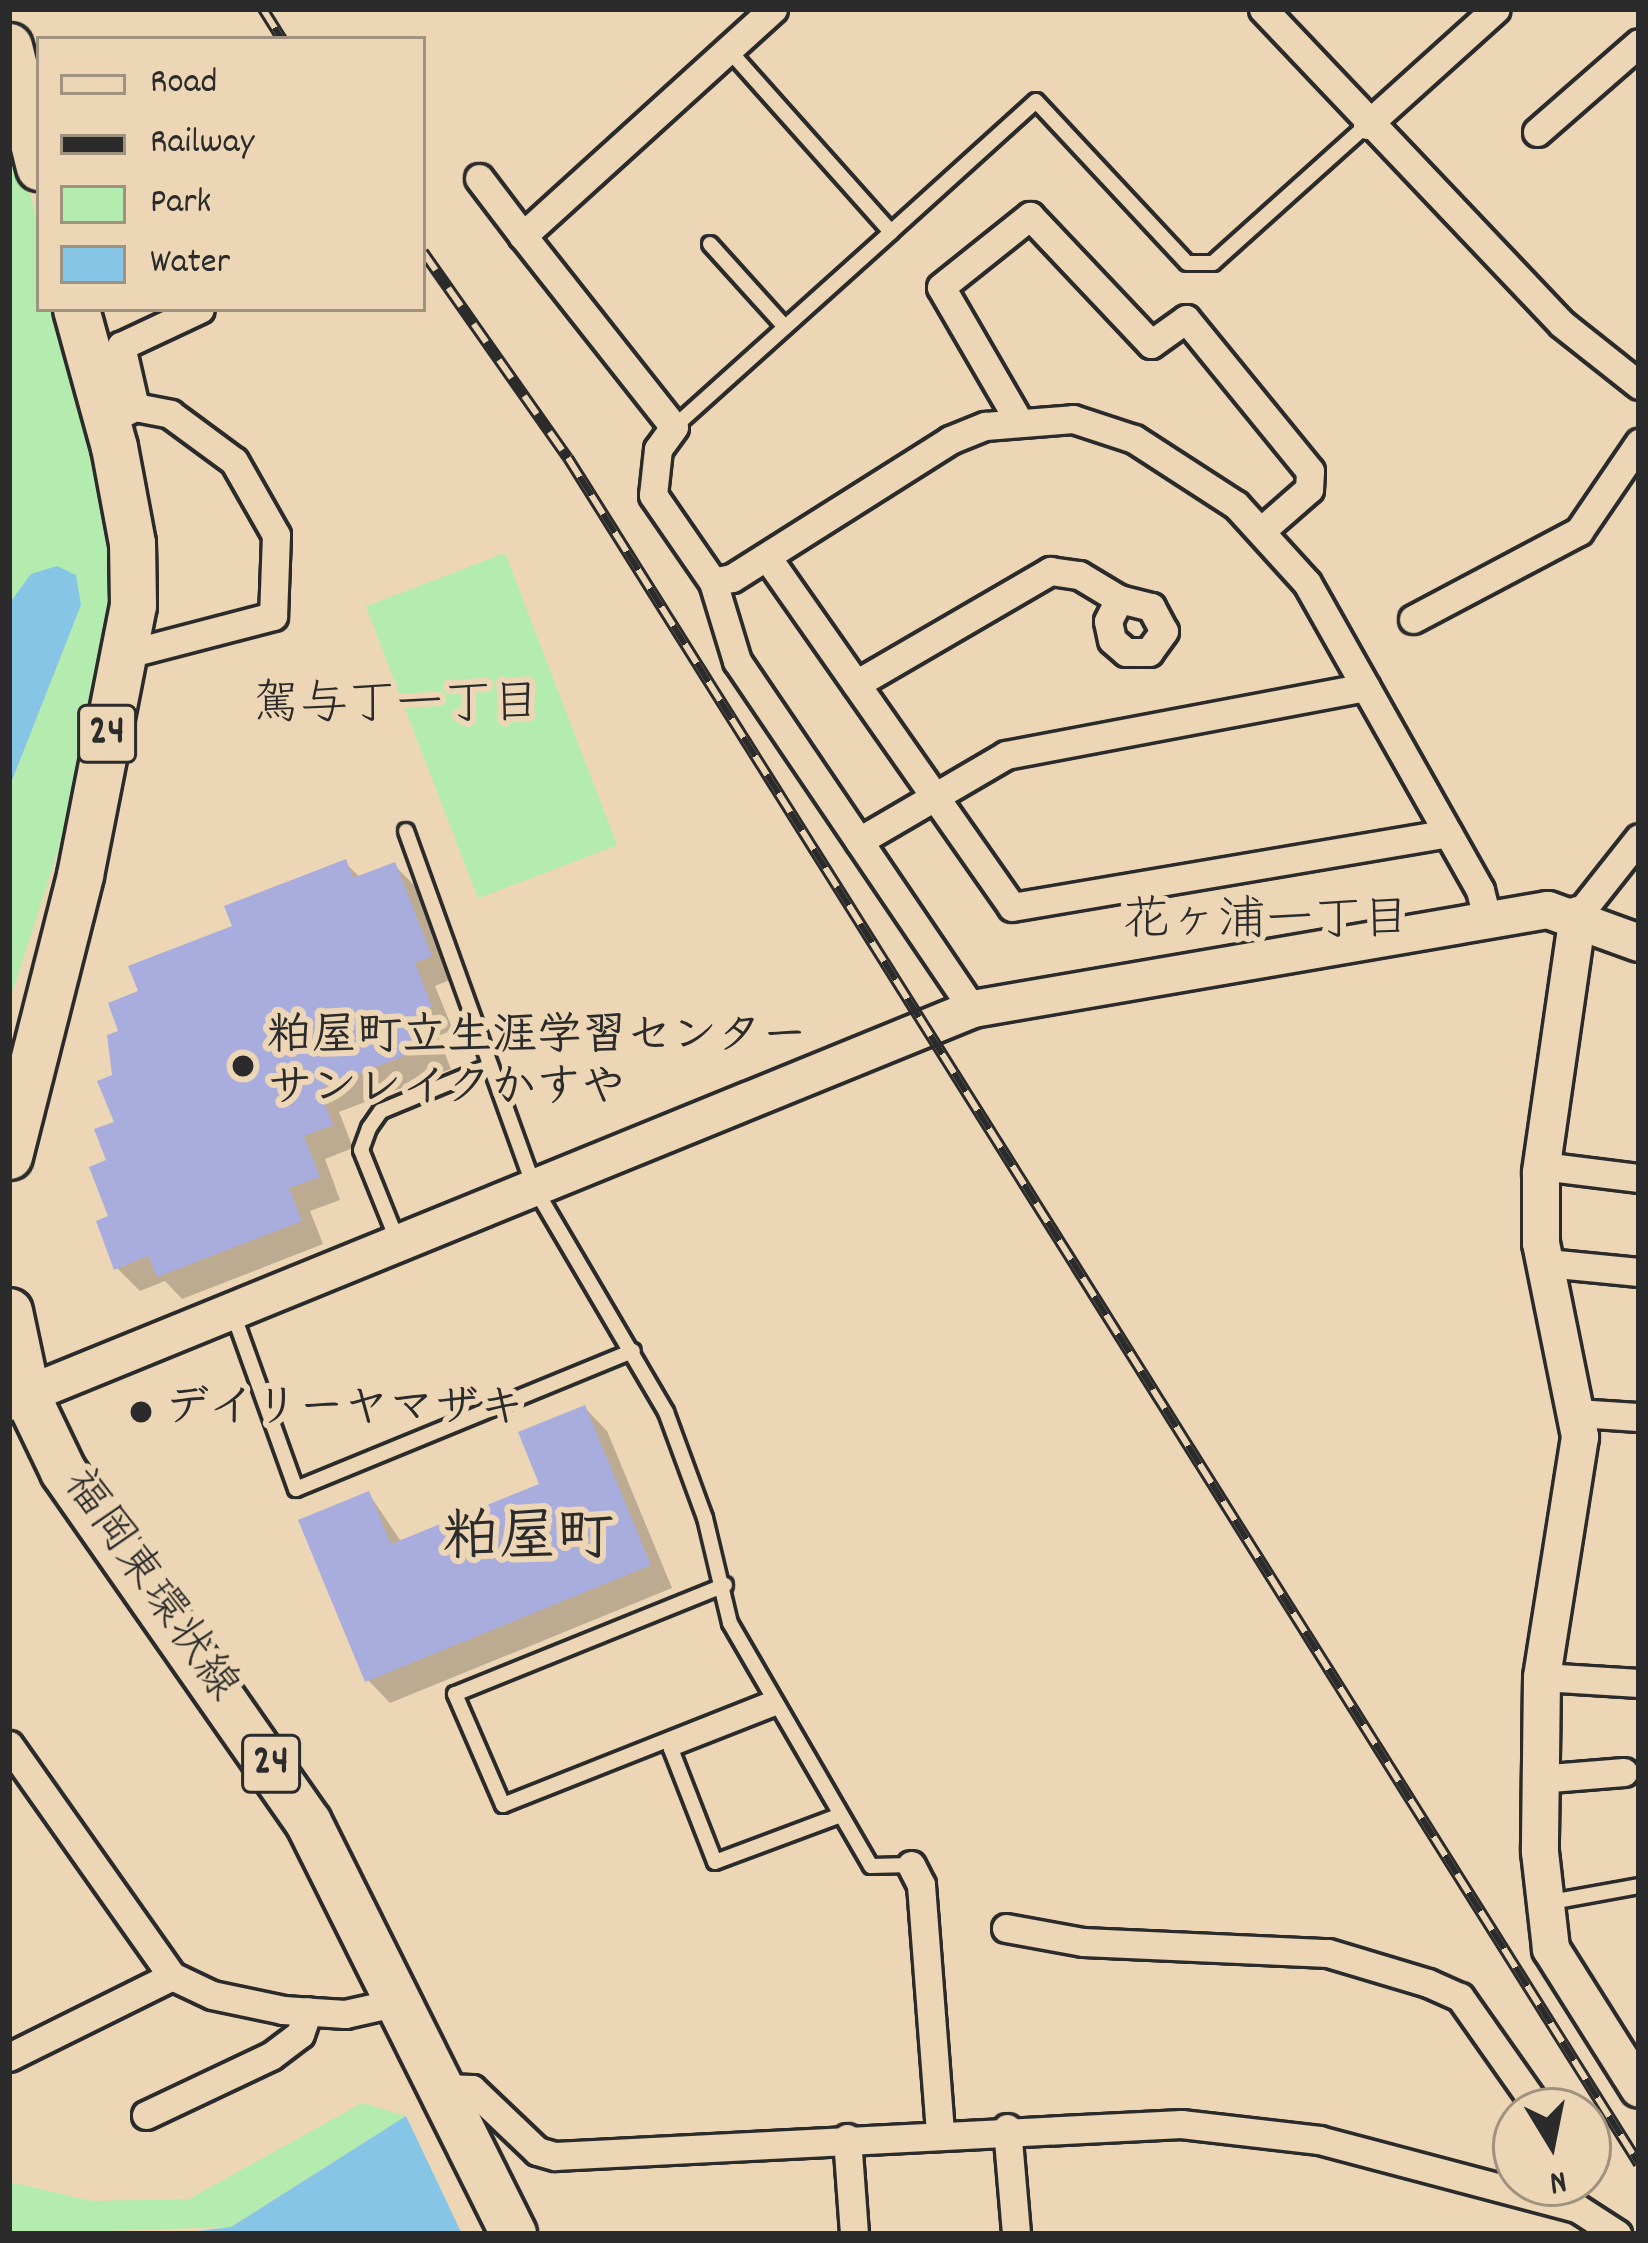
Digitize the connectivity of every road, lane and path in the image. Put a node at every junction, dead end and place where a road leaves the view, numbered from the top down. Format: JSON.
{"nodes":[{"id":1,"x":773,"y":9,"type":"edge"},
{"id":2,"x":1263,"y":9,"type":"edge"},
{"id":3,"x":1496,"y":9,"type":"edge"},
{"id":4,"x":1639,"y":43,"type":"edge"},
{"id":5,"x":9,"y":46,"type":"edge"},
{"id":6,"x":728,"y":49,"type":"junction"},
{"id":7,"x":33,"y":120,"type":"edge"},
{"id":8,"x":1367,"y":125,"type":"junction"},
{"id":9,"x":1537,"y":132,"type":"dead end"},
{"id":10,"x":478,"y":178,"type":"dead end"},
{"id":11,"x":891,"y":232,"type":"junction"},
{"id":12,"x":523,"y":236,"type":"junction"},
{"id":13,"x":710,"y":244,"type":"dead end"},
{"id":14,"x":77,"y":312,"type":"edge"},
{"id":15,"x":194,"y":312,"type":"edge"},
{"id":16,"x":785,"y":327,"type":"junction"},
{"id":17,"x":1639,"y":385,"type":"edge"},
{"id":18,"x":121,"y":414,"type":"junction"},
{"id":19,"x":1017,"y":418,"type":"junction"},
{"id":20,"x":674,"y":427,"type":"junction"},
{"id":21,"x":1639,"y":443,"type":"edge"},
{"id":22,"x":1261,"y":531,"type":"junction"},
{"id":23,"x":767,"y":557,"type":"junction"},
{"id":24,"x":713,"y":582,"type":"junction"},
{"id":25,"x":1119,"y":599,"type":"dead end"},
{"id":26,"x":1413,"y":619,"type":"dead end"},
{"id":27,"x":123,"y":656,"type":"junction"},
{"id":28,"x":856,"y":684,"type":"junction"},
{"id":29,"x":1366,"y":687,"type":"junction"},
{"id":30,"x":933,"y":793,"type":"junction"},
{"id":31,"x":406,"y":831,"type":"dead end"},
{"id":32,"x":1448,"y":833,"type":"junction"},
{"id":33,"x":1639,"y":838,"type":"edge"},
{"id":34,"x":859,"y":841,"type":"junction"},
{"id":35,"x":1578,"y":915,"type":"junction"},
{"id":36,"x":1486,"y":919,"type":"junction"},
{"id":37,"x":1639,"y":943,"type":"edge"},
{"id":38,"x":973,"y":1009,"type":"junction"},
{"id":39,"x":490,"y":1066,"type":"junction"},
{"id":40,"x":9,"y":1156,"type":"edge"},
{"id":41,"x":1541,"y":1166,"type":"junction"},
{"id":42,"x":1639,"y":1178,"type":"edge"},
{"id":43,"x":534,"y":1186,"type":"junction"},
{"id":44,"x":398,"y":1242,"type":"junction"},
{"id":45,"x":1546,"y":1263,"type":"junction"},
{"id":46,"x":1639,"y":1272,"type":"edge"},
{"id":47,"x":9,"y":1311,"type":"edge"},
{"id":48,"x":232,"y":1311,"type":"junction"},
{"id":49,"x":634,"y":1351,"type":"junction"},
{"id":50,"x":18,"y":1399,"type":"edge"},
{"id":51,"x":1577,"y":1413,"type":"junction"},
{"id":52,"x":1639,"y":1417,"type":"edge"},
{"id":53,"x":725,"y":1585,"type":"junction"},
{"id":54,"x":1542,"y":1677,"type":"junction"},
{"id":55,"x":1639,"y":1683,"type":"edge"},
{"id":56,"x":775,"y":1702,"type":"junction"},
{"id":57,"x":9,"y":1745,"type":"edge"},
{"id":58,"x":1624,"y":1772,"type":"dead end"},
{"id":59,"x":1538,"y":1779,"type":"junction"},
{"id":60,"x":841,"y":1815,"type":"junction"},
{"id":61,"x":911,"y":1865,"type":"joint"},
{"id":62,"x":1639,"y":1886,"type":"edge"},
{"id":63,"x":1546,"y":1903,"type":"junction"},
{"id":64,"x":1006,"y":1928,"type":"dead end"},
{"id":65,"x":172,"y":1976,"type":"junction"},
{"id":66,"x":403,"y":2001,"type":"junction"},
{"id":67,"x":308,"y":2012,"type":"junction"},
{"id":68,"x":9,"y":2056,"type":"edge"},
{"id":69,"x":1523,"y":2087,"type":"edge"},
{"id":70,"x":442,"y":2088,"type":"junction"},
{"id":71,"x":1639,"y":2089,"type":"edge"},
{"id":72,"x":146,"y":2115,"type":"dead end"},
{"id":73,"x":1007,"y":2128,"type":"junction"},
{"id":74,"x":940,"y":2132,"type":"junction"},
{"id":75,"x":847,"y":2138,"type":"junction"},
{"id":76,"x":1586,"y":2207,"type":"edge"},
{"id":77,"x":1589,"y":2215,"type":"junction"},
{"id":78,"x":513,"y":2234,"type":"edge"},
{"id":79,"x":854,"y":2234,"type":"edge"},
{"id":80,"x":1016,"y":2234,"type":"edge"},
{"id":81,"x":1617,"y":2234,"type":"edge"}],
"edges":[{"from":1,"to":6,"type":"street"},
{"from":2,"to":8,"type":"street"},
{"from":3,"to":8,"type":"street"},
{"from":4,"to":9,"type":"street"},
{"from":5,"to":7,"type":"main road"},
{"from":6,"to":11,"type":"lane"},
{"from":6,"to":12,"type":"street"},
{"from":8,"to":11,"type":"lane"},
{"from":8,"to":17,"type":"street"},
{"from":10,"to":12,"type":"street"},
{"from":11,"to":16,"type":"lane"},
{"from":12,"to":20,"type":"street"},
{"from":13,"to":16,"type":"lane"},
{"from":14,"to":18,"type":"main road","number":"24"},
{"from":15,"to":18,"type":"street"},
{"from":16,"to":20,"type":"lane"},
{"from":18,"to":27,"type":"main road","number":"24"},
{"from":18,"to":27,"type":"street"},
{"from":19,"to":22,"type":"street"},
{"from":19,"to":22,"type":"street"},
{"from":19,"to":23,"type":"street"},
{"from":20,"to":24,"type":"street"},
{"from":21,"to":26,"type":"street"},
{"from":22,"to":29,"type":"street"},
{"from":23,"to":24,"type":"street"},
{"from":23,"to":28,"type":"street"},
{"from":24,"to":34,"type":"street"},
{"from":25,"to":28,"type":"street"},
{"from":27,"to":40,"type":"main road","number":"24"},
{"from":28,"to":30,"type":"street"},
{"from":29,"to":30,"type":"street"},
{"from":29,"to":32,"type":"street"},
{"from":30,"to":32,"type":"street"},
{"from":30,"to":34,"type":"street"},
{"from":31,"to":39,"type":"lane"},
{"from":32,"to":36,"type":"street"},
{"from":33,"to":35,"type":"street"},
{"from":34,"to":38,"type":"street"},
{"from":35,"to":36,"type":"street"},
{"from":35,"to":37,"type":"street"},
{"from":35,"to":41,"type":"street"},
{"from":36,"to":38,"type":"street"},
{"from":38,"to":43,"type":"street"},
{"from":39,"to":43,"type":"lane"},
{"from":39,"to":44,"type":"lane"},
{"from":41,"to":42,"type":"street"},
{"from":41,"to":45,"type":"street"},
{"from":43,"to":44,"type":"street"},
{"from":43,"to":49,"type":"lane"},
{"from":44,"to":48,"type":"street"},
{"from":45,"to":46,"type":"street"},
{"from":45,"to":51,"type":"street"},
{"from":47,"to":50,"type":"main road","name":"福岡東環状線","number":"24"},
{"from":48,"to":49,"type":"lane"},
{"from":48,"to":50,"type":"street"},
{"from":49,"to":53,"type":"lane"},
{"from":50,"to":66,"type":"main road","name":"福岡東環状線","number":"24"},
{"from":51,"to":52,"type":"street"},
{"from":51,"to":54,"type":"street"},
{"from":53,"to":56,"type":"lane"},
{"from":53,"to":56,"type":"lane"},
{"from":54,"to":55,"type":"street"},
{"from":54,"to":59,"type":"street"},
{"from":56,"to":60,"type":"lane"},
{"from":56,"to":60,"type":"lane"},
{"from":57,"to":65,"type":"street"},
{"from":58,"to":59,"type":"street"},
{"from":59,"to":63,"type":"street"},
{"from":60,"to":61,"type":"lane"},
{"from":61,"to":74,"type":"street"},
{"from":62,"to":63,"type":"lane"},
{"from":63,"to":71,"type":"street"},
{"from":64,"to":69,"type":"street"},
{"from":65,"to":67,"type":"street"},
{"from":65,"to":68,"type":"street"},
{"from":66,"to":67,"type":"street"},
{"from":66,"to":70,"type":"main road","name":"福岡東環状線","number":"24"},
{"from":67,"to":72,"type":"street"},
{"from":70,"to":75,"type":"street"},
{"from":70,"to":78,"type":"main road","name":"福岡東環状線","number":"24"},
{"from":73,"to":74,"type":"street"},
{"from":73,"to":77,"type":"street"},
{"from":73,"to":80,"type":"street"},
{"from":74,"to":75,"type":"street"},
{"from":75,"to":79,"type":"street"},
{"from":76,"to":77,"type":"street"},
{"from":77,"to":81,"type":"street"}]}
